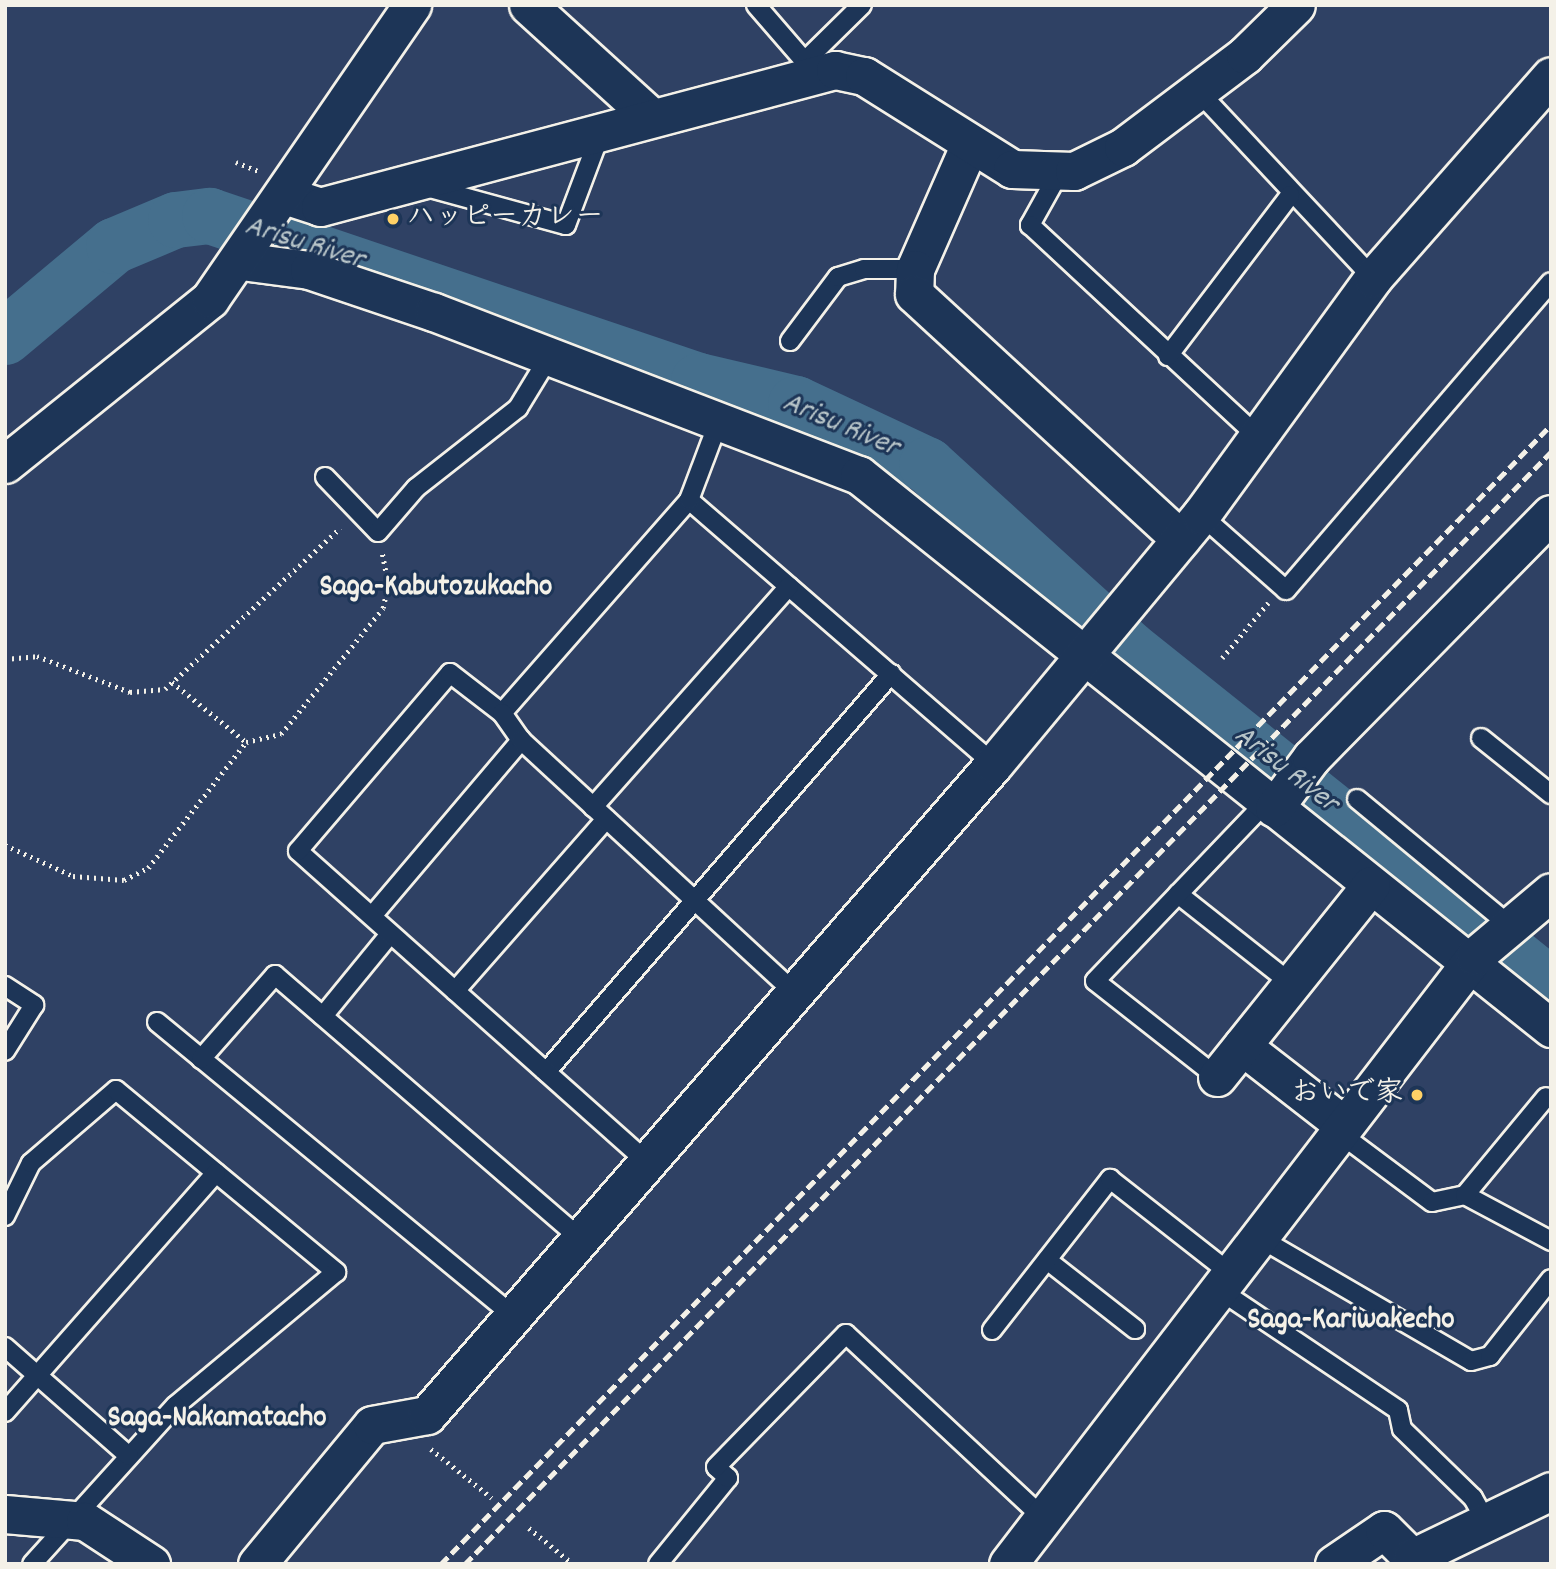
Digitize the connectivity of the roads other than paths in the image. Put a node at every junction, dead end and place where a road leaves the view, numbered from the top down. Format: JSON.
{"nodes":[{"id":1,"x":411,"y":5,"type":"edge"},
{"id":2,"x":528,"y":5,"type":"edge"},
{"id":3,"x":756,"y":5,"type":"edge"},
{"id":4,"x":862,"y":5,"type":"edge"},
{"id":5,"x":1296,"y":5,"type":"edge"},
{"id":6,"x":811,"y":65,"type":"junction"},
{"id":7,"x":1551,"y":76,"type":"edge"},
{"id":8,"x":1198,"y":91,"type":"junction"},
{"id":9,"x":650,"y":116,"type":"junction"},
{"id":10,"x":602,"y":130,"type":"junction"},
{"id":11,"x":970,"y":144,"type":"junction"},
{"id":12,"x":1059,"y":173,"type":"junction"},
{"id":13,"x":413,"y":183,"type":"junction"},
{"id":14,"x":1290,"y":195,"type":"junction"},
{"id":15,"x":280,"y":202,"type":"junction"},
{"id":16,"x":246,"y":253,"type":"junction"},
{"id":17,"x":915,"y":269,"type":"junction"},
{"id":18,"x":1373,"y":278,"type":"junction"},
{"id":19,"x":1551,"y":282,"type":"edge"},
{"id":20,"x":790,"y":341,"type":"dead end"},
{"id":21,"x":549,"y":356,"type":"junction"},
{"id":22,"x":1168,"y":356,"type":"junction"},
{"id":23,"x":720,"y":417,"type":"junction"},
{"id":24,"x":1258,"y":437,"type":"junction"},
{"id":25,"x":5,"y":464,"type":"edge"},
{"id":26,"x":325,"y":477,"type":"dead end"},
{"id":27,"x":688,"y":500,"type":"junction"},
{"id":28,"x":1551,"y":514,"type":"edge"},
{"id":29,"x":1190,"y":527,"type":"junction"},
{"id":30,"x":789,"y":586,"type":"junction"},
{"id":31,"x":1089,"y":655,"type":"junction"},
{"id":32,"x":891,"y":674,"type":"junction"},
{"id":33,"x":502,"y":713,"type":"junction"},
{"id":34,"x":1481,"y":738,"type":"dead end"},
{"id":35,"x":521,"y":740,"type":"junction"},
{"id":36,"x":995,"y":764,"type":"junction"},
{"id":37,"x":1551,"y":794,"type":"edge"},
{"id":38,"x":1357,"y":799,"type":"dead end"},
{"id":39,"x":1274,"y":803,"type":"junction"},
{"id":40,"x":600,"y":813,"type":"junction"},
{"id":41,"x":1371,"y":885,"type":"junction"},
{"id":42,"x":1551,"y":891,"type":"edge"},
{"id":43,"x":1178,"y":894,"type":"junction"},
{"id":44,"x":695,"y":900,"type":"junction"},
{"id":45,"x":372,"y":916,"type":"junction"},
{"id":46,"x":1512,"y":927,"type":"junction"},
{"id":47,"x":390,"y":934,"type":"junction"},
{"id":48,"x":1472,"y":959,"type":"junction"},
{"id":49,"x":1292,"y":984,"type":"junction"},
{"id":50,"x":5,"y":986,"type":"edge"},
{"id":51,"x":455,"y":991,"type":"junction"},
{"id":52,"x":795,"y":993,"type":"junction"},
{"id":53,"x":323,"y":1016,"type":"junction"},
{"id":54,"x":157,"y":1022,"type":"dead end"},
{"id":55,"x":1551,"y":1028,"type":"edge"},
{"id":56,"x":1242,"y":1046,"type":"junction"},
{"id":57,"x":5,"y":1051,"type":"edge"},
{"id":58,"x":201,"y":1059,"type":"junction"},
{"id":59,"x":546,"y":1072,"type":"junction"},
{"id":60,"x":1217,"y":1077,"type":"joint"},
{"id":61,"x":1546,"y":1097,"type":"dead end"},
{"id":62,"x":1341,"y":1128,"type":"junction"},
{"id":63,"x":646,"y":1161,"type":"junction"},
{"id":64,"x":216,"y":1173,"type":"junction"},
{"id":65,"x":1465,"y":1195,"type":"junction"},
{"id":66,"x":5,"y":1216,"type":"edge"},
{"id":67,"x":579,"y":1237,"type":"junction"},
{"id":68,"x":1258,"y":1237,"type":"junction"},
{"id":69,"x":1551,"y":1241,"type":"edge"},
{"id":70,"x":1047,"y":1260,"type":"junction"},
{"id":71,"x":1551,"y":1279,"type":"edge"},
{"id":72,"x":1224,"y":1281,"type":"junction"},
{"id":73,"x":512,"y":1315,"type":"junction"},
{"id":74,"x":1135,"y":1329,"type":"dead end"},
{"id":75,"x":992,"y":1330,"type":"dead end"},
{"id":76,"x":5,"y":1347,"type":"edge"},
{"id":77,"x":37,"y":1375,"type":"junction"},
{"id":78,"x":5,"y":1412,"type":"edge"},
{"id":79,"x":129,"y":1456,"type":"junction"},
{"id":80,"x":1551,"y":1491,"type":"edge"},
{"id":81,"x":5,"y":1514,"type":"edge"},
{"id":82,"x":1043,"y":1518,"type":"junction"},
{"id":83,"x":70,"y":1521,"type":"junction"},
{"id":84,"x":1488,"y":1523,"type":"junction"},
{"id":85,"x":1013,"y":1562,"type":"edge"},
{"id":86,"x":32,"y":1564,"type":"edge"},
{"id":87,"x":151,"y":1564,"type":"edge"},
{"id":88,"x":257,"y":1564,"type":"edge"},
{"id":89,"x":658,"y":1564,"type":"edge"},
{"id":90,"x":1334,"y":1564,"type":"edge"}],
"edges":[{"from":1,"to":15,"type":"street"},
{"from":2,"to":9,"type":"street"},
{"from":3,"to":6,"type":"lane"},
{"from":4,"to":6,"type":"lane"},
{"from":5,"to":8,"type":"street"},
{"from":6,"to":9,"type":"street"},
{"from":6,"to":11,"type":"street"},
{"from":7,"to":18,"type":"street"},
{"from":8,"to":12,"type":"street"},
{"from":8,"to":14,"type":"lane"},
{"from":9,"to":10,"type":"street"},
{"from":10,"to":13,"type":"street"},
{"from":10,"to":13,"type":"lane"},
{"from":11,"to":12,"type":"street"},
{"from":11,"to":17,"type":"street"},
{"from":12,"to":22,"type":"lane"},
{"from":13,"to":15,"type":"street"},
{"from":14,"to":18,"type":"lane"},
{"from":14,"to":22,"type":"lane"},
{"from":15,"to":16,"type":"street"},
{"from":16,"to":21,"type":"street"},
{"from":16,"to":25,"type":"street"},
{"from":17,"to":20,"type":"lane"},
{"from":17,"to":29,"type":"street"},
{"from":18,"to":24,"type":"street"},
{"from":19,"to":29,"type":"lane"},
{"from":21,"to":23,"type":"street"},
{"from":21,"to":26,"type":"lane"},
{"from":22,"to":24,"type":"lane"},
{"from":23,"to":27,"type":"lane"},
{"from":23,"to":31,"type":"street"},
{"from":24,"to":29,"type":"street"},
{"from":27,"to":30,"type":"lane"},
{"from":27,"to":33,"type":"lane"},
{"from":28,"to":39,"type":"street"},
{"from":29,"to":31,"type":"street"},
{"from":30,"to":32,"type":"lane"},
{"from":30,"to":40,"type":"lane"},
{"from":31,"to":36,"type":"street"},
{"from":31,"to":39,"type":"street"},
{"from":32,"to":36,"type":"lane"},
{"from":32,"to":44,"type":"lane"},
{"from":33,"to":35,"type":"lane"},
{"from":33,"to":45,"type":"lane"},
{"from":34,"to":37,"type":"lane"},
{"from":35,"to":40,"type":"lane"},
{"from":35,"to":45,"type":"lane"},
{"from":36,"to":52,"type":"street"},
{"from":38,"to":46,"type":"lane"},
{"from":39,"to":41,"type":"street"},
{"from":39,"to":43,"type":"lane"},
{"from":40,"to":44,"type":"lane"},
{"from":40,"to":51,"type":"lane"},
{"from":41,"to":48,"type":"street"},
{"from":41,"to":49,"type":"street"},
{"from":42,"to":46,"type":"street"},
{"from":43,"to":49,"type":"lane"},
{"from":43,"to":60,"type":"lane"},
{"from":44,"to":52,"type":"lane"},
{"from":44,"to":59,"type":"lane"},
{"from":45,"to":47,"type":"lane"},
{"from":46,"to":48,"type":"street"},
{"from":47,"to":51,"type":"lane"},
{"from":47,"to":53,"type":"lane"},
{"from":48,"to":55,"type":"street"},
{"from":48,"to":62,"type":"street"},
{"from":49,"to":56,"type":"street"},
{"from":50,"to":57,"type":"lane"},
{"from":51,"to":59,"type":"lane"},
{"from":52,"to":63,"type":"street"},
{"from":53,"to":58,"type":"lane"},
{"from":53,"to":67,"type":"lane"},
{"from":54,"to":58,"type":"lane"},
{"from":56,"to":60,"type":"street"},
{"from":56,"to":62,"type":"street"},
{"from":58,"to":73,"type":"lane"},
{"from":59,"to":63,"type":"lane"},
{"from":61,"to":65,"type":"lane"},
{"from":62,"to":65,"type":"lane"},
{"from":62,"to":68,"type":"street"},
{"from":63,"to":67,"type":"street"},
{"from":64,"to":66,"type":"lane"},
{"from":64,"to":77,"type":"lane"},
{"from":64,"to":79,"type":"lane"},
{"from":65,"to":69,"type":"lane"},
{"from":67,"to":73,"type":"street"},
{"from":68,"to":71,"type":"lane"},
{"from":68,"to":72,"type":"street"},
{"from":70,"to":72,"type":"lane"},
{"from":70,"to":74,"type":"lane"},
{"from":70,"to":75,"type":"lane"},
{"from":72,"to":82,"type":"street"},
{"from":72,"to":84,"type":"lane"},
{"from":73,"to":88,"type":"street"},
{"from":76,"to":77,"type":"lane"},
{"from":77,"to":78,"type":"lane"},
{"from":77,"to":79,"type":"lane"},
{"from":79,"to":83,"type":"lane"},
{"from":80,"to":84,"type":"street"},
{"from":81,"to":83,"type":"street"},
{"from":82,"to":85,"type":"street"},
{"from":82,"to":89,"type":"lane"},
{"from":83,"to":86,"type":"lane"},
{"from":83,"to":87,"type":"street"},
{"from":84,"to":90,"type":"street"}]}
